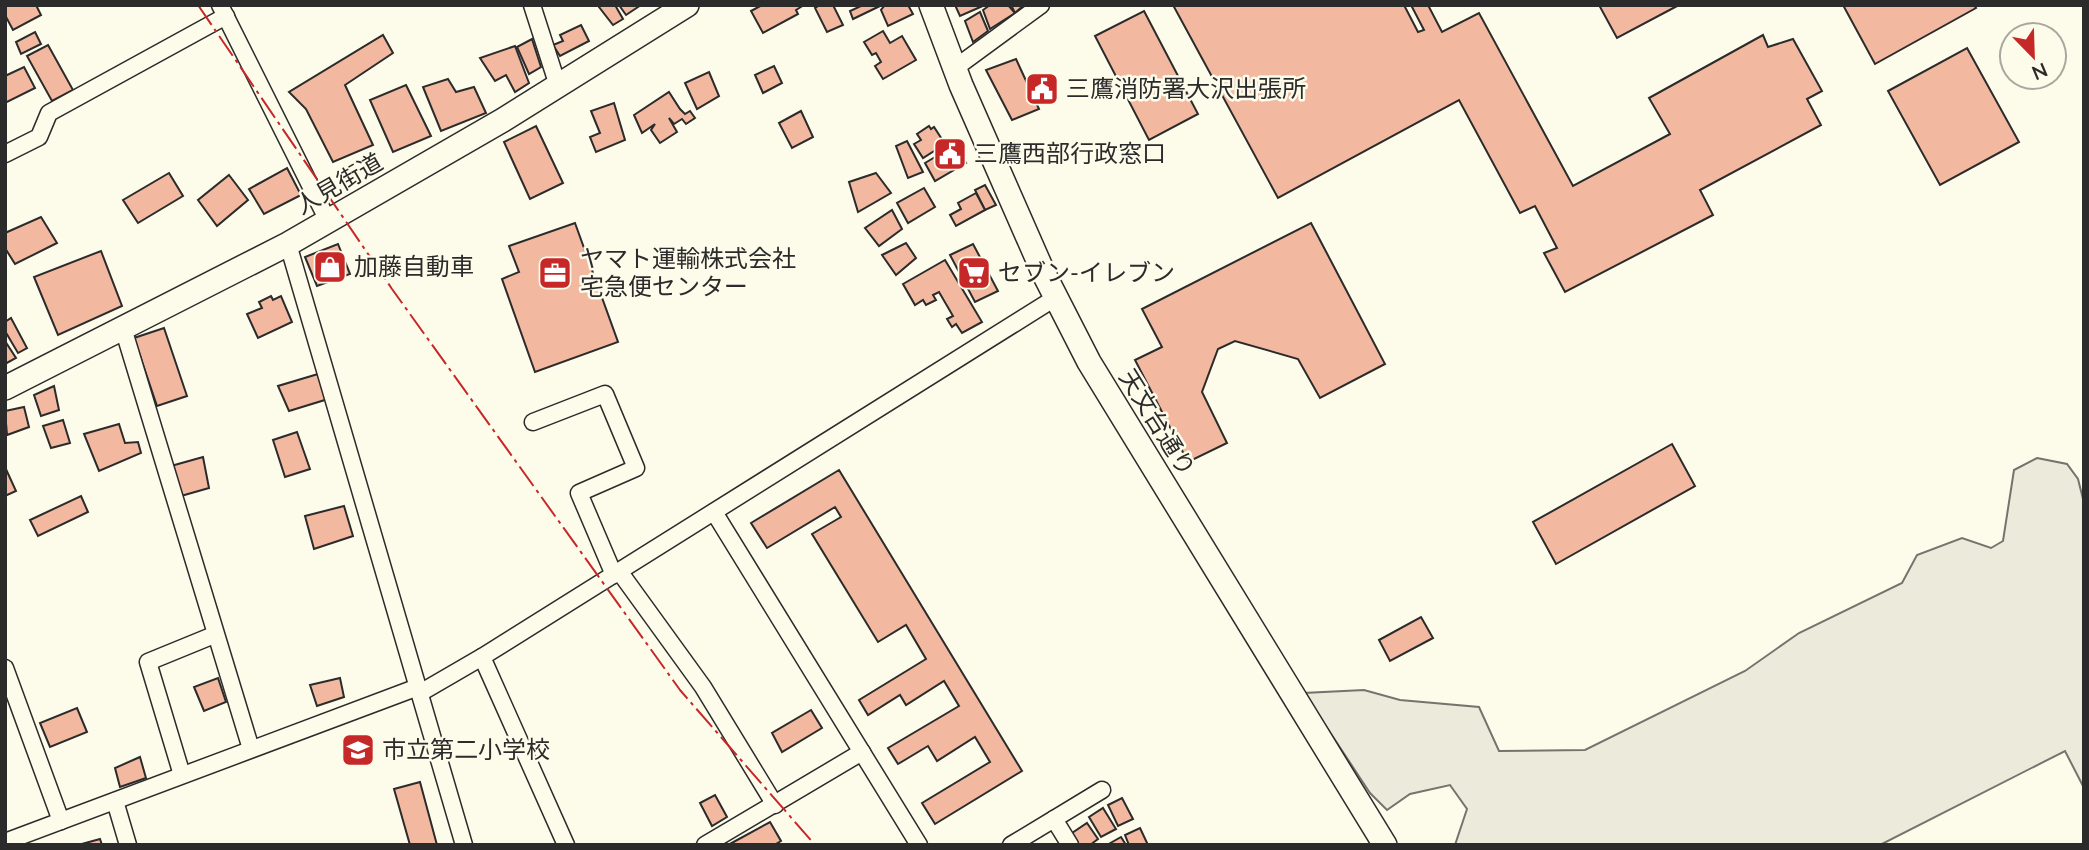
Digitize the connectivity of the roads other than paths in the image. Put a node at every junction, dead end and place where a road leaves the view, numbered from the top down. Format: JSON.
{"nodes":[{"id":1,"x":532,"y":5,"type":"edge"},
{"id":2,"x":687,"y":5,"type":"edge"},
{"id":3,"x":931,"y":5,"type":"edge"},
{"id":4,"x":1041,"y":5,"type":"edge"},
{"id":5,"x":223,"y":11,"type":"edge"},
{"id":6,"x":955,"y":68,"type":"junction"},
{"id":7,"x":558,"y":86,"type":"junction"},
{"id":8,"x":5,"y":154,"type":"edge"},
{"id":9,"x":328,"y":221,"type":"junction"},
{"id":10,"x":288,"y":244,"type":"junction"},
{"id":11,"x":1055,"y":298,"type":"junction"},
{"id":12,"x":122,"y":328,"type":"junction"},
{"id":13,"x":5,"y":388,"type":"edge"},
{"id":14,"x":533,"y":422,"type":"dead end"},
{"id":15,"x":714,"y":512,"type":"junction"},
{"id":16,"x":617,"y":573,"type":"junction"},
{"id":17,"x":214,"y":635,"type":"junction"},
{"id":18,"x":482,"y":657,"type":"junction"},
{"id":19,"x":5,"y":668,"type":"edge"},
{"id":20,"x":419,"y":690,"type":"junction"},
{"id":21,"x":251,"y":749,"type":"junction"},
{"id":22,"x":862,"y":752,"type":"junction"},
{"id":23,"x":182,"y":775,"type":"junction"},
{"id":24,"x":1102,"y":790,"type":"dead end"},
{"id":25,"x":116,"y":801,"type":"junction"},
{"id":26,"x":775,"y":805,"type":"junction"},
{"id":27,"x":1054,"y":819,"type":"junction"},
{"id":28,"x":61,"y":821,"type":"junction"},
{"id":29,"x":5,"y":842,"type":"edge"},
{"id":30,"x":128,"y":845,"type":"edge"},
{"id":31,"x":464,"y":845,"type":"edge"},
{"id":32,"x":566,"y":845,"type":"edge"},
{"id":33,"x":705,"y":845,"type":"edge"},
{"id":34,"x":919,"y":845,"type":"edge"},
{"id":35,"x":1011,"y":845,"type":"edge"},
{"id":36,"x":1070,"y":845,"type":"edge"},
{"id":37,"x":1385,"y":845,"type":"edge"}],
"edges":[{"from":1,"to":7,"type":"street"},
{"from":2,"to":7,"type":"main road","name":"人見街道"},
{"from":3,"to":6,"type":"main road","name":"天文台通り"},
{"from":4,"to":6,"type":"street"},
{"from":5,"to":8,"type":"street"},
{"from":5,"to":9,"type":"street"},
{"from":6,"to":11,"type":"main road","name":"天文台通り"},
{"from":7,"to":9,"type":"main road","name":"人見街道"},
{"from":9,"to":10,"type":"main road","name":"人見街道"},
{"from":10,"to":12,"type":"main road","name":"人見街道"},
{"from":10,"to":20,"type":"street"},
{"from":11,"to":15,"type":"street"},
{"from":11,"to":37,"type":"main road","name":"天文台通り"},
{"from":12,"to":13,"type":"main road","name":"人見街道"},
{"from":12,"to":17,"type":"street"},
{"from":14,"to":16,"type":"street"},
{"from":15,"to":16,"type":"street"},
{"from":15,"to":22,"type":"street"},
{"from":16,"to":18,"type":"street"},
{"from":16,"to":26,"type":"street"},
{"from":17,"to":21,"type":"street"},
{"from":17,"to":23,"type":"street"},
{"from":18,"to":20,"type":"street"},
{"from":18,"to":32,"type":"street"},
{"from":19,"to":28,"type":"street"},
{"from":20,"to":21,"type":"street"},
{"from":20,"to":31,"type":"street"},
{"from":21,"to":23,"type":"street"},
{"from":22,"to":26,"type":"street"},
{"from":22,"to":34,"type":"street"},
{"from":23,"to":25,"type":"street"},
{"from":24,"to":27,"type":"street"},
{"from":25,"to":28,"type":"street"},
{"from":25,"to":30,"type":"street"},
{"from":26,"to":33,"type":"street"},
{"from":27,"to":35,"type":"street"},
{"from":27,"to":36,"type":"street"},
{"from":28,"to":29,"type":"street"}]}
